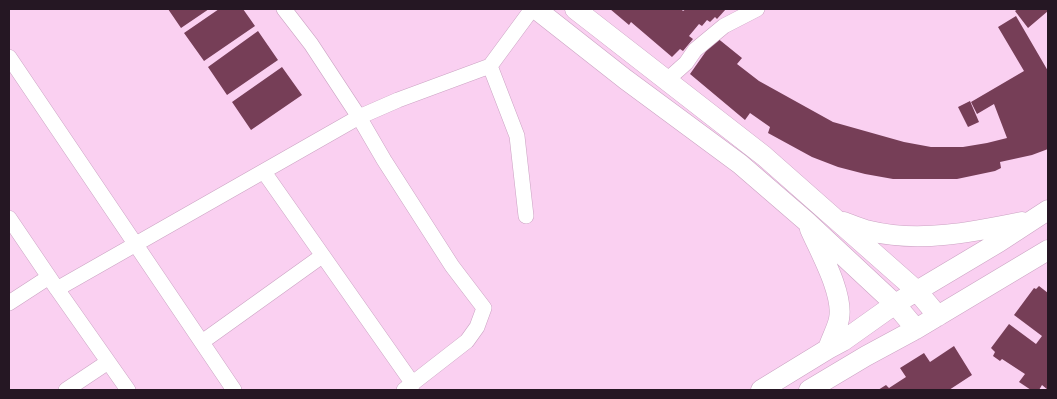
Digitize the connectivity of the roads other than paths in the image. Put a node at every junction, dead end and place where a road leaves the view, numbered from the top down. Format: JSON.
{"nodes":[{"id":1,"x":284,"y":9,"type":"edge"},
{"id":2,"x":534,"y":9,"type":"edge"},
{"id":3,"x":575,"y":9,"type":"edge"},
{"id":4,"x":758,"y":9,"type":"edge"},
{"id":5,"x":9,"y":57,"type":"edge"},
{"id":6,"x":490,"y":66,"type":"junction"},
{"id":7,"x":668,"y":80,"type":"junction"},
{"id":8,"x":359,"y":117,"type":"junction"},
{"id":9,"x":264,"y":172,"type":"junction"},
{"id":10,"x":1040,"y":215,"type":"edge"},
{"id":11,"x":526,"y":216,"type":"dead end"},
{"id":12,"x":9,"y":218,"type":"edge"},
{"id":13,"x":835,"y":219,"type":"junction"},
{"id":14,"x":806,"y":221,"type":"junction"},
{"id":15,"x":135,"y":244,"type":"junction"},
{"id":16,"x":322,"y":256,"type":"junction"},
{"id":17,"x":1045,"y":256,"type":"edge"},
{"id":18,"x":53,"y":283,"type":"junction"},
{"id":19,"x":917,"y":291,"type":"junction"},
{"id":20,"x":9,"y":304,"type":"edge"},
{"id":21,"x":895,"y":304,"type":"junction"},
{"id":22,"x":938,"y":316,"type":"junction"},
{"id":23,"x":916,"y":329,"type":"junction"},
{"id":24,"x":202,"y":342,"type":"junction"},
{"id":25,"x":828,"y":349,"type":"junction"},
{"id":26,"x":108,"y":362,"type":"junction"},
{"id":27,"x":408,"y":387,"type":"edge"},
{"id":28,"x":66,"y":390,"type":"edge"},
{"id":29,"x":128,"y":390,"type":"edge"},
{"id":30,"x":234,"y":390,"type":"edge"},
{"id":31,"x":760,"y":390,"type":"edge"},
{"id":32,"x":809,"y":390,"type":"edge"}],
"edges":[{"from":1,"to":8,"type":"street"},
{"from":2,"to":6,"type":"street"},
{"from":2,"to":14,"type":"main road"},
{"from":3,"to":7,"type":"main road"},
{"from":4,"to":7,"type":"street"},
{"from":5,"to":15,"type":"street"},
{"from":6,"to":8,"type":"street"},
{"from":6,"to":11,"type":"street"},
{"from":7,"to":13,"type":"main road"},
{"from":8,"to":9,"type":"street"},
{"from":8,"to":27,"type":"street"},
{"from":9,"to":15,"type":"street"},
{"from":9,"to":16,"type":"street"},
{"from":10,"to":13,"type":"main road"},
{"from":10,"to":19,"type":"main road"},
{"from":12,"to":18,"type":"street"},
{"from":13,"to":19,"type":"main road"},
{"from":14,"to":21,"type":"main road"},
{"from":14,"to":25,"type":"main road"},
{"from":15,"to":18,"type":"street"},
{"from":15,"to":24,"type":"street"},
{"from":16,"to":24,"type":"street"},
{"from":16,"to":27,"type":"street"},
{"from":17,"to":22,"type":"main road"},
{"from":18,"to":20,"type":"street"},
{"from":18,"to":26,"type":"street"},
{"from":19,"to":21,"type":"main road"},
{"from":19,"to":22,"type":"main road"},
{"from":21,"to":23,"type":"main road"},
{"from":21,"to":25,"type":"main road"},
{"from":22,"to":23,"type":"main road"},
{"from":23,"to":32,"type":"main road"},
{"from":24,"to":30,"type":"street"},
{"from":25,"to":31,"type":"main road"},
{"from":26,"to":28,"type":"street"},
{"from":26,"to":29,"type":"street"}]}
